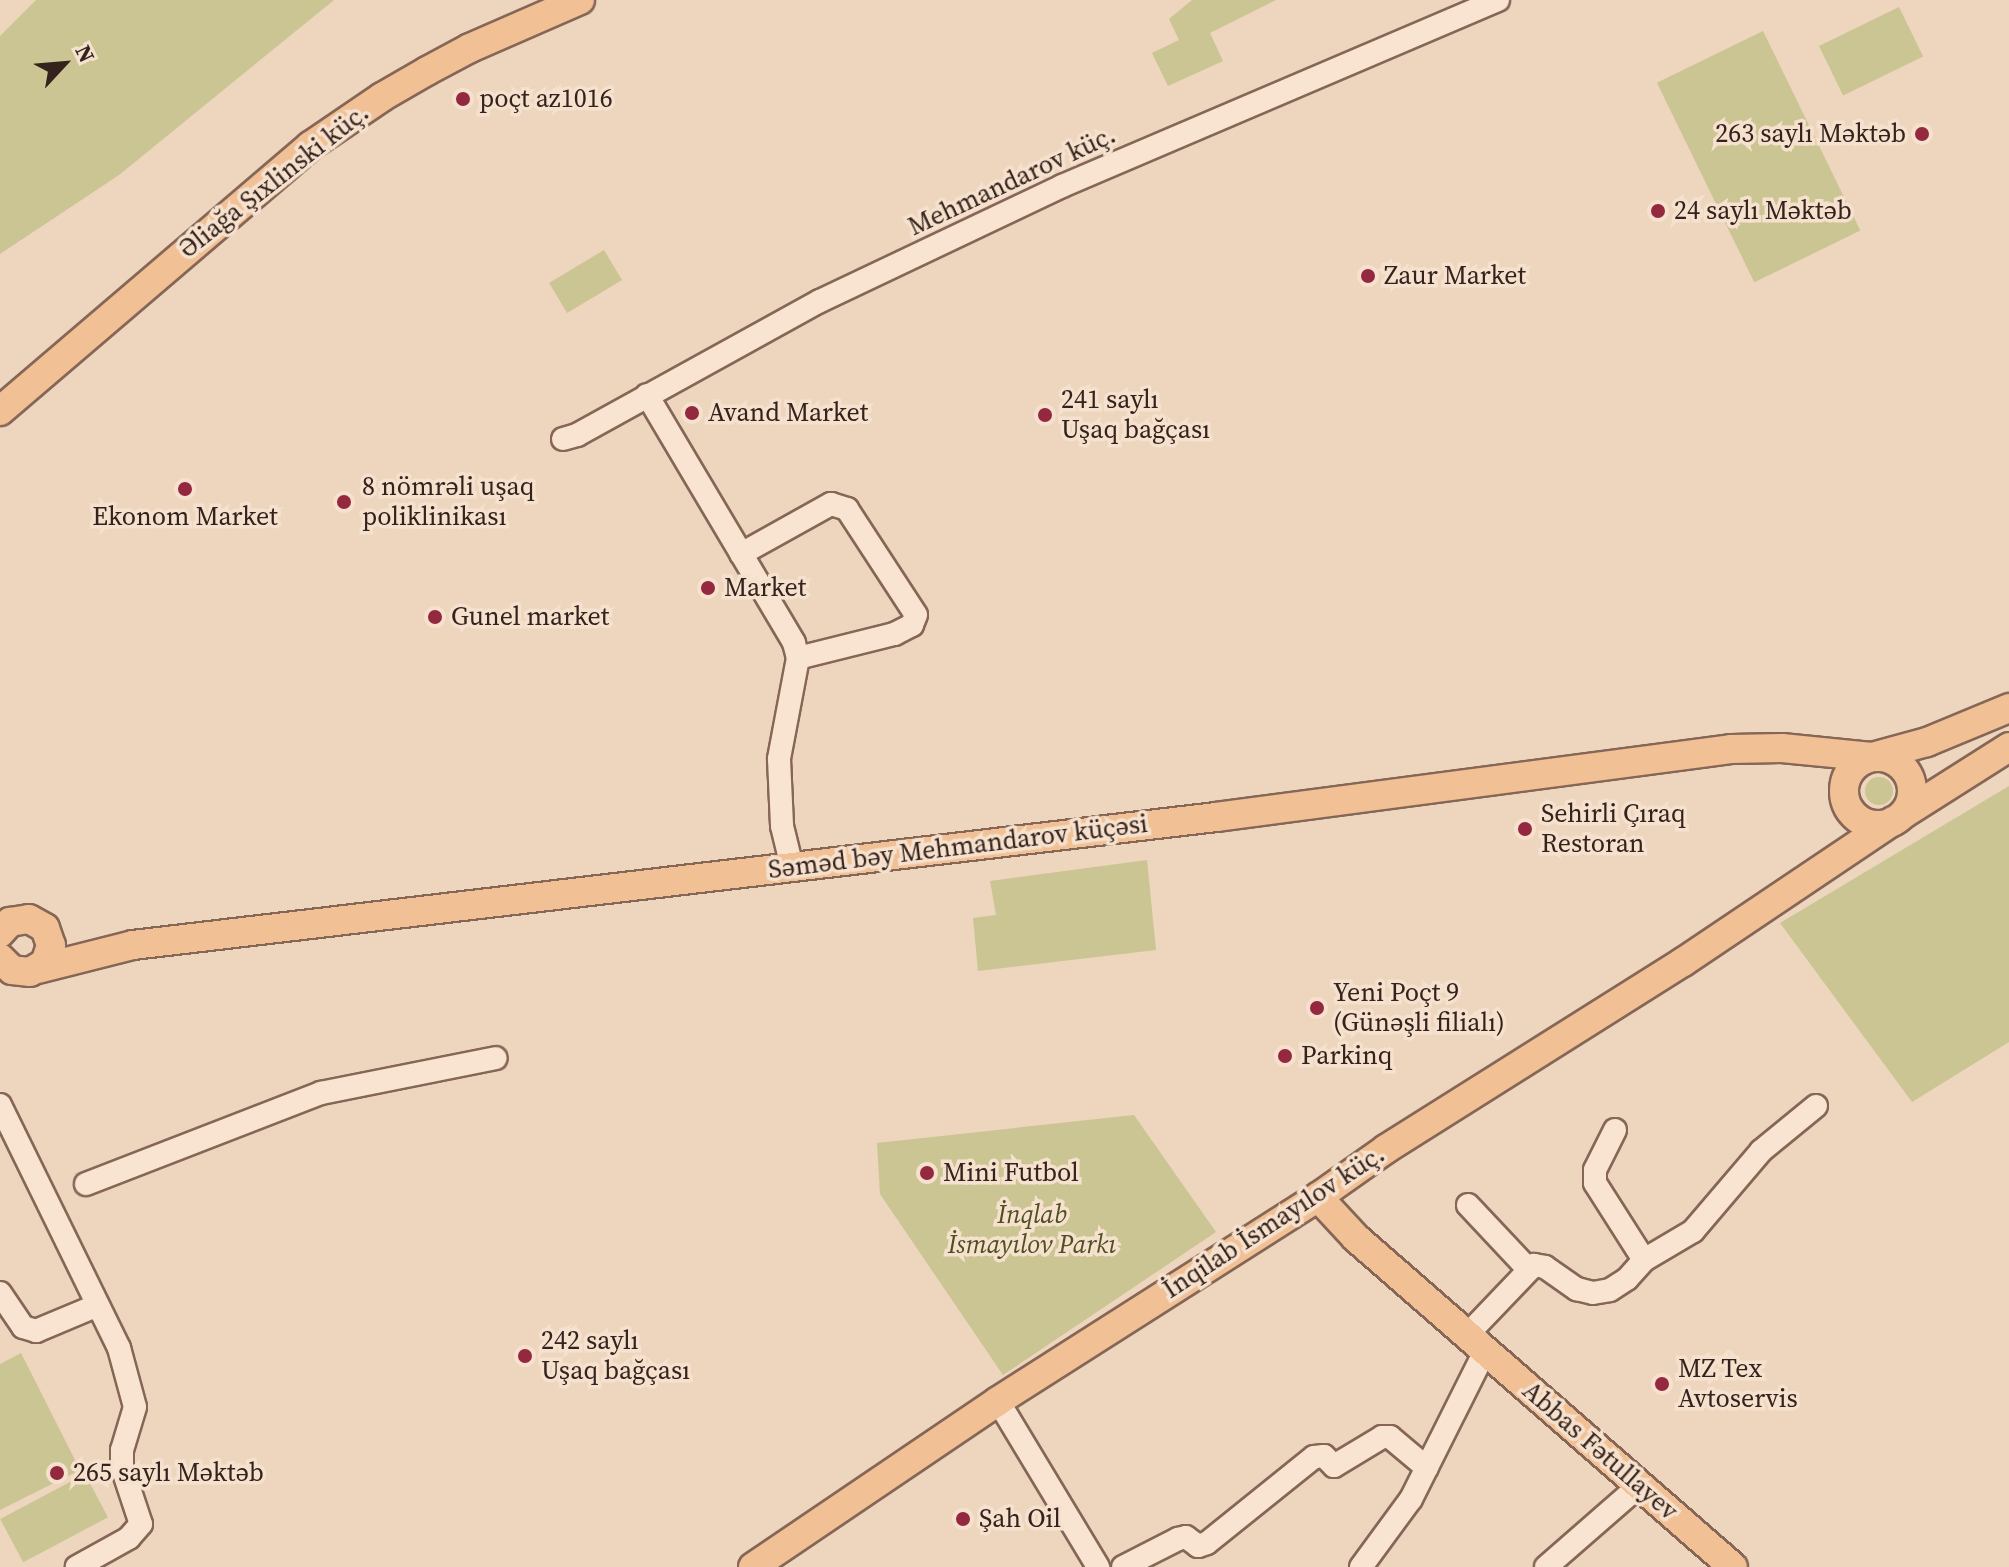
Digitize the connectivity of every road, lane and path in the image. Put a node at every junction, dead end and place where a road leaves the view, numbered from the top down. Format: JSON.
{"nodes":[{"id":1,"x":580,"y":0,"type":"edge"},
{"id":2,"x":1498,"y":0,"type":"edge"},
{"id":3,"x":647,"y":395,"type":"junction"},
{"id":4,"x":0,"y":411,"type":"edge"},
{"id":5,"x":563,"y":439,"type":"dead end"},
{"id":6,"x":741,"y":554,"type":"junction"},
{"id":7,"x":798,"y":658,"type":"junction"},
{"id":8,"x":2009,"y":708,"type":"edge"},
{"id":9,"x":2009,"y":747,"type":"edge"},
{"id":10,"x":1782,"y":748,"type":"junction"},
{"id":11,"x":1872,"y":757,"type":"junction"},
{"id":12,"x":1846,"y":802,"type":"junction"},
{"id":13,"x":1898,"y":818,"type":"junction"},
{"id":14,"x":792,"y":867,"type":"junction"},
{"id":15,"x":1800,"y":885,"type":"junction"},
{"id":16,"x":0,"y":904,"type":"edge"},
{"id":17,"x":37,"y":923,"type":"junction"},
{"id":18,"x":0,"y":933,"type":"edge"},
{"id":19,"x":133,"y":945,"type":"junction"},
{"id":20,"x":0,"y":958,"type":"edge"},
{"id":21,"x":34,"y":971,"type":"junction"},
{"id":22,"x":0,"y":984,"type":"edge"},
{"id":23,"x":496,"y":1058,"type":"dead end"},
{"id":24,"x":1816,"y":1106,"type":"dead end"},
{"id":25,"x":1,"y":1113,"type":"edge"},
{"id":26,"x":1615,"y":1130,"type":"dead end"},
{"id":27,"x":86,"y":1184,"type":"dead end"},
{"id":28,"x":1318,"y":1197,"type":"junction"},
{"id":29,"x":1468,"y":1205,"type":"dead end"},
{"id":30,"x":1644,"y":1260,"type":"junction"},
{"id":31,"x":1528,"y":1269,"type":"junction"},
{"id":32,"x":0,"y":1293,"type":"edge"},
{"id":33,"x":98,"y":1305,"type":"junction"},
{"id":34,"x":1476,"y":1343,"type":"junction"},
{"id":35,"x":998,"y":1401,"type":"junction"},
{"id":36,"x":1427,"y":1468,"type":"junction"},
{"id":37,"x":1640,"y":1485,"type":"junction"},
{"id":38,"x":77,"y":1567,"type":"edge"},
{"id":39,"x":753,"y":1567,"type":"edge"},
{"id":40,"x":1098,"y":1567,"type":"edge"},
{"id":41,"x":1123,"y":1567,"type":"edge"},
{"id":42,"x":1361,"y":1567,"type":"edge"},
{"id":43,"x":1546,"y":1567,"type":"edge"},
{"id":44,"x":1733,"y":1567,"type":"edge"}],
"edges":[{"from":1,"to":4,"type":"main road","name":"Əliağa Şıxlinski küç."},
{"from":2,"to":3,"type":"street","name":"Mehmandarov küç."},
{"from":3,"to":5,"type":"street","name":"Mehmandarov küç."},
{"from":3,"to":6,"type":"street"},
{"from":6,"to":7,"type":"street"},
{"from":6,"to":7,"type":"street"},
{"from":7,"to":14,"type":"street"},
{"from":8,"to":11,"type":"main road"},
{"from":9,"to":13,"type":"main road"},
{"from":10,"to":11,"type":"main road","name":"Səməd bəy Mehmandarov küçəsi"},
{"from":10,"to":12,"type":"main road"},
{"from":10,"to":14,"type":"main road","name":"Səməd bəy Mehmandarov küçəsi"},
{"from":11,"to":12,"type":"main road"},
{"from":11,"to":13,"type":"main road"},
{"from":12,"to":13,"type":"main road"},
{"from":12,"to":15,"type":"main road"},
{"from":13,"to":15,"type":"main road","name":"İnqilab İsmayılov küç."},
{"from":14,"to":19,"type":"main road","name":"Səməd bəy Mehmandarov küçəsi"},
{"from":15,"to":28,"type":"main road","name":"İnqilab İsmayılov küç."},
{"from":16,"to":17,"type":"main road"},
{"from":17,"to":18,"type":"main road"},
{"from":17,"to":19,"type":"main road"},
{"from":17,"to":21,"type":"main road"},
{"from":19,"to":21,"type":"main road"},
{"from":20,"to":21,"type":"main road"},
{"from":21,"to":22,"type":"main road"},
{"from":23,"to":27,"type":"street"},
{"from":24,"to":30,"type":"street"},
{"from":25,"to":33,"type":"street"},
{"from":26,"to":30,"type":"street"},
{"from":28,"to":34,"type":"main road","name":"Abbas Fətullayev"},
{"from":28,"to":35,"type":"main road","name":"İnqilab İsmayılov küç."},
{"from":29,"to":31,"type":"street"},
{"from":30,"to":31,"type":"street"},
{"from":31,"to":34,"type":"street"},
{"from":32,"to":33,"type":"street"},
{"from":33,"to":38,"type":"street"},
{"from":34,"to":36,"type":"street"},
{"from":34,"to":37,"type":"main road","name":"Abbas Fətullayev"},
{"from":35,"to":39,"type":"main road","name":"İnqilab İsmayılov küç."},
{"from":35,"to":40,"type":"street"},
{"from":36,"to":41,"type":"street"},
{"from":36,"to":42,"type":"street"},
{"from":37,"to":43,"type":"street"},
{"from":37,"to":44,"type":"main road","name":"Abbas Fətullayev"}]}
